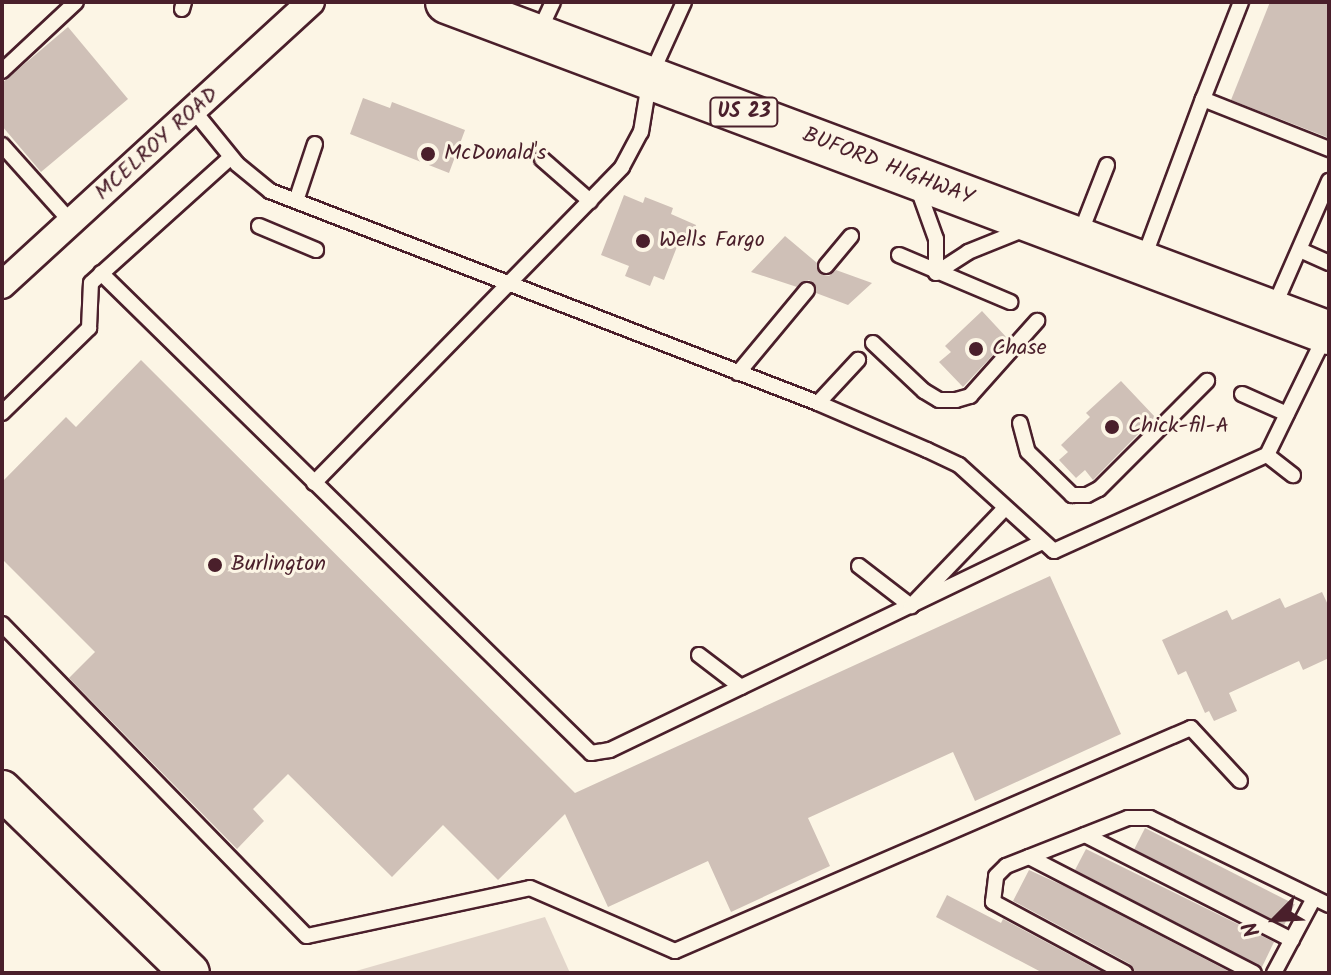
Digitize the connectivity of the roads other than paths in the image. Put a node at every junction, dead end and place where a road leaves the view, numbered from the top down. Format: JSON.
{"nodes":[{"id":1,"x":76,"y":2,"type":"edge"},
{"id":2,"x":311,"y":2,"type":"edge"},
{"id":3,"x":447,"y":2,"type":"edge"},
{"id":4,"x":684,"y":2,"type":"edge"},
{"id":5,"x":1241,"y":2,"type":"edge"},
{"id":6,"x":546,"y":18,"type":"edge"},
{"id":7,"x":2,"y":71,"type":"edge"},
{"id":8,"x":650,"y":77,"type":"junction"},
{"id":9,"x":1203,"y":99,"type":"junction"},
{"id":10,"x":194,"y":111,"type":"junction"},
{"id":11,"x":315,"y":144,"type":"dead end"},
{"id":12,"x":2,"y":145,"type":"edge"},
{"id":13,"x":1329,"y":149,"type":"edge"},
{"id":14,"x":231,"y":157,"type":"junction"},
{"id":15,"x":542,"y":159,"type":"dead end"},
{"id":16,"x":1107,"y":165,"type":"dead end"},
{"id":17,"x":913,"y":176,"type":"junction"},
{"id":18,"x":1329,"y":181,"type":"edge"},
{"id":19,"x":296,"y":201,"type":"junction"},
{"id":20,"x":590,"y":201,"type":"junction"},
{"id":21,"x":71,"y":222,"type":"junction"},
{"id":22,"x":1039,"y":224,"type":"junction"},
{"id":23,"x":259,"y":226,"type":"dead end"},
{"id":24,"x":851,"y":236,"type":"dead end"},
{"id":25,"x":1079,"y":239,"type":"junction"},
{"id":26,"x":316,"y":250,"type":"dead end"},
{"id":27,"x":1300,"y":250,"type":"junction"},
{"id":28,"x":899,"y":255,"type":"dead end"},
{"id":29,"x":1142,"y":263,"type":"junction"},
{"id":30,"x":1329,"y":263,"type":"edge"},
{"id":31,"x":826,"y":266,"type":"dead end"},
{"id":32,"x":101,"y":273,"type":"junction"},
{"id":33,"x":936,"y":273,"type":"junction"},
{"id":34,"x":509,"y":284,"type":"junction"},
{"id":35,"x":2,"y":285,"type":"edge"},
{"id":36,"x":807,"y":290,"type":"dead end"},
{"id":37,"x":1010,"y":302,"type":"dead end"},
{"id":38,"x":1272,"y":312,"type":"junction"},
{"id":39,"x":1037,"y":321,"type":"dead end"},
{"id":40,"x":1328,"y":333,"type":"edge"},
{"id":41,"x":873,"y":343,"type":"dead end"},
{"id":42,"x":858,"y":360,"type":"dead end"},
{"id":43,"x":738,"y":373,"type":"junction"},
{"id":44,"x":1207,"y":381,"type":"dead end"},
{"id":45,"x":1242,"y":394,"type":"dead end"},
{"id":46,"x":818,"y":403,"type":"junction"},
{"id":47,"x":2,"y":413,"type":"edge"},
{"id":48,"x":1287,"y":414,"type":"junction"},
{"id":49,"x":1020,"y":423,"type":"dead end"},
{"id":50,"x":1267,"y":455,"type":"junction"},
{"id":51,"x":1293,"y":475,"type":"dead end"},
{"id":52,"x":314,"y":483,"type":"junction"},
{"id":53,"x":1005,"y":508,"type":"junction"},
{"id":54,"x":1043,"y":542,"type":"junction"},
{"id":55,"x":859,"y":566,"type":"dead end"},
{"id":56,"x":911,"y":606,"type":"junction"},
{"id":57,"x":2,"y":624,"type":"edge"},
{"id":58,"x":699,"y":655,"type":"dead end"},
{"id":59,"x":741,"y":687,"type":"junction"},
{"id":60,"x":1240,"y":781,"type":"dead end"},
{"id":61,"x":2,"y":790,"type":"edge"},
{"id":62,"x":1085,"y":835,"type":"junction"},
{"id":63,"x":1029,"y":857,"type":"junction"},
{"id":64,"x":1314,"y":898,"type":"junction"},
{"id":65,"x":1329,"y":905,"type":"edge"},
{"id":66,"x":1292,"y":940,"type":"junction"},
{"id":67,"x":190,"y":973,"type":"edge"},
{"id":68,"x":1125,"y":973,"type":"edge"},
{"id":69,"x":1254,"y":973,"type":"edge"},
{"id":70,"x":1274,"y":973,"type":"edge"}],
"edges":[{"from":1,"to":7,"type":"lane"},
{"from":2,"to":10,"type":"street","name":"MCELROY ROAD"},
{"from":3,"to":6,"type":"main road","name":"BUFORD HIGHWAY","number":"US 23"},
{"from":4,"to":8,"type":"lane"},
{"from":5,"to":9,"type":"lane"},
{"from":6,"to":8,"type":"main road","name":"BUFORD HIGHWAY","number":"US 23"},
{"from":8,"to":17,"type":"main road","name":"BUFORD HIGHWAY","number":"US 23"},
{"from":8,"to":20,"type":"lane"},
{"from":9,"to":13,"type":"lane"},
{"from":9,"to":29,"type":"lane"},
{"from":10,"to":14,"type":"lane"},
{"from":10,"to":21,"type":"street","name":"MCELROY ROAD"},
{"from":11,"to":19,"type":"lane"},
{"from":12,"to":21,"type":"lane"},
{"from":14,"to":19,"type":"lane"},
{"from":14,"to":32,"type":"lane"},
{"from":15,"to":20,"type":"lane"},
{"from":16,"to":25,"type":"lane"},
{"from":17,"to":22,"type":"main road","name":"BUFORD HIGHWAY","number":"US 23"},
{"from":17,"to":33,"type":"lane"},
{"from":18,"to":27,"type":"lane"},
{"from":19,"to":34,"type":"lane"},
{"from":20,"to":34,"type":"lane"},
{"from":21,"to":35,"type":"street","name":"MCELROY ROAD"},
{"from":22,"to":25,"type":"main road","name":"BUFORD HIGHWAY","number":"US 23"},
{"from":22,"to":33,"type":"lane"},
{"from":23,"to":26,"type":"lane"},
{"from":24,"to":31,"type":"lane"},
{"from":25,"to":29,"type":"main road","name":"BUFORD HIGHWAY","number":"US 23"},
{"from":27,"to":30,"type":"lane"},
{"from":27,"to":38,"type":"lane"},
{"from":28,"to":33,"type":"lane"},
{"from":29,"to":38,"type":"main road","name":"BUFORD HIGHWAY","number":"US 23"},
{"from":32,"to":47,"type":"lane"},
{"from":32,"to":52,"type":"lane"},
{"from":33,"to":37,"type":"lane"},
{"from":34,"to":43,"type":"lane"},
{"from":34,"to":52,"type":"lane"},
{"from":36,"to":43,"type":"lane"},
{"from":38,"to":40,"type":"main road","name":"BUFORD HIGHWAY","number":"US 23"},
{"from":39,"to":41,"type":"lane"},
{"from":40,"to":48,"type":"lane"},
{"from":42,"to":46,"type":"lane"},
{"from":43,"to":46,"type":"lane"},
{"from":44,"to":49,"type":"lane"},
{"from":45,"to":48,"type":"lane"},
{"from":46,"to":53,"type":"lane"},
{"from":48,"to":50,"type":"lane"},
{"from":50,"to":51,"type":"lane"},
{"from":50,"to":54,"type":"lane"},
{"from":52,"to":59,"type":"lane"},
{"from":53,"to":54,"type":"lane"},
{"from":53,"to":56,"type":"lane"},
{"from":54,"to":56,"type":"lane"},
{"from":55,"to":56,"type":"lane"},
{"from":56,"to":59,"type":"lane"},
{"from":57,"to":60,"type":"lane"},
{"from":58,"to":59,"type":"lane"},
{"from":61,"to":67,"type":"street"},
{"from":62,"to":63,"type":"lane"},
{"from":62,"to":64,"type":"lane"},
{"from":62,"to":66,"type":"lane"},
{"from":63,"to":68,"type":"lane"},
{"from":63,"to":69,"type":"lane"},
{"from":64,"to":65,"type":"lane"},
{"from":64,"to":66,"type":"lane"},
{"from":66,"to":70,"type":"lane"}]}
